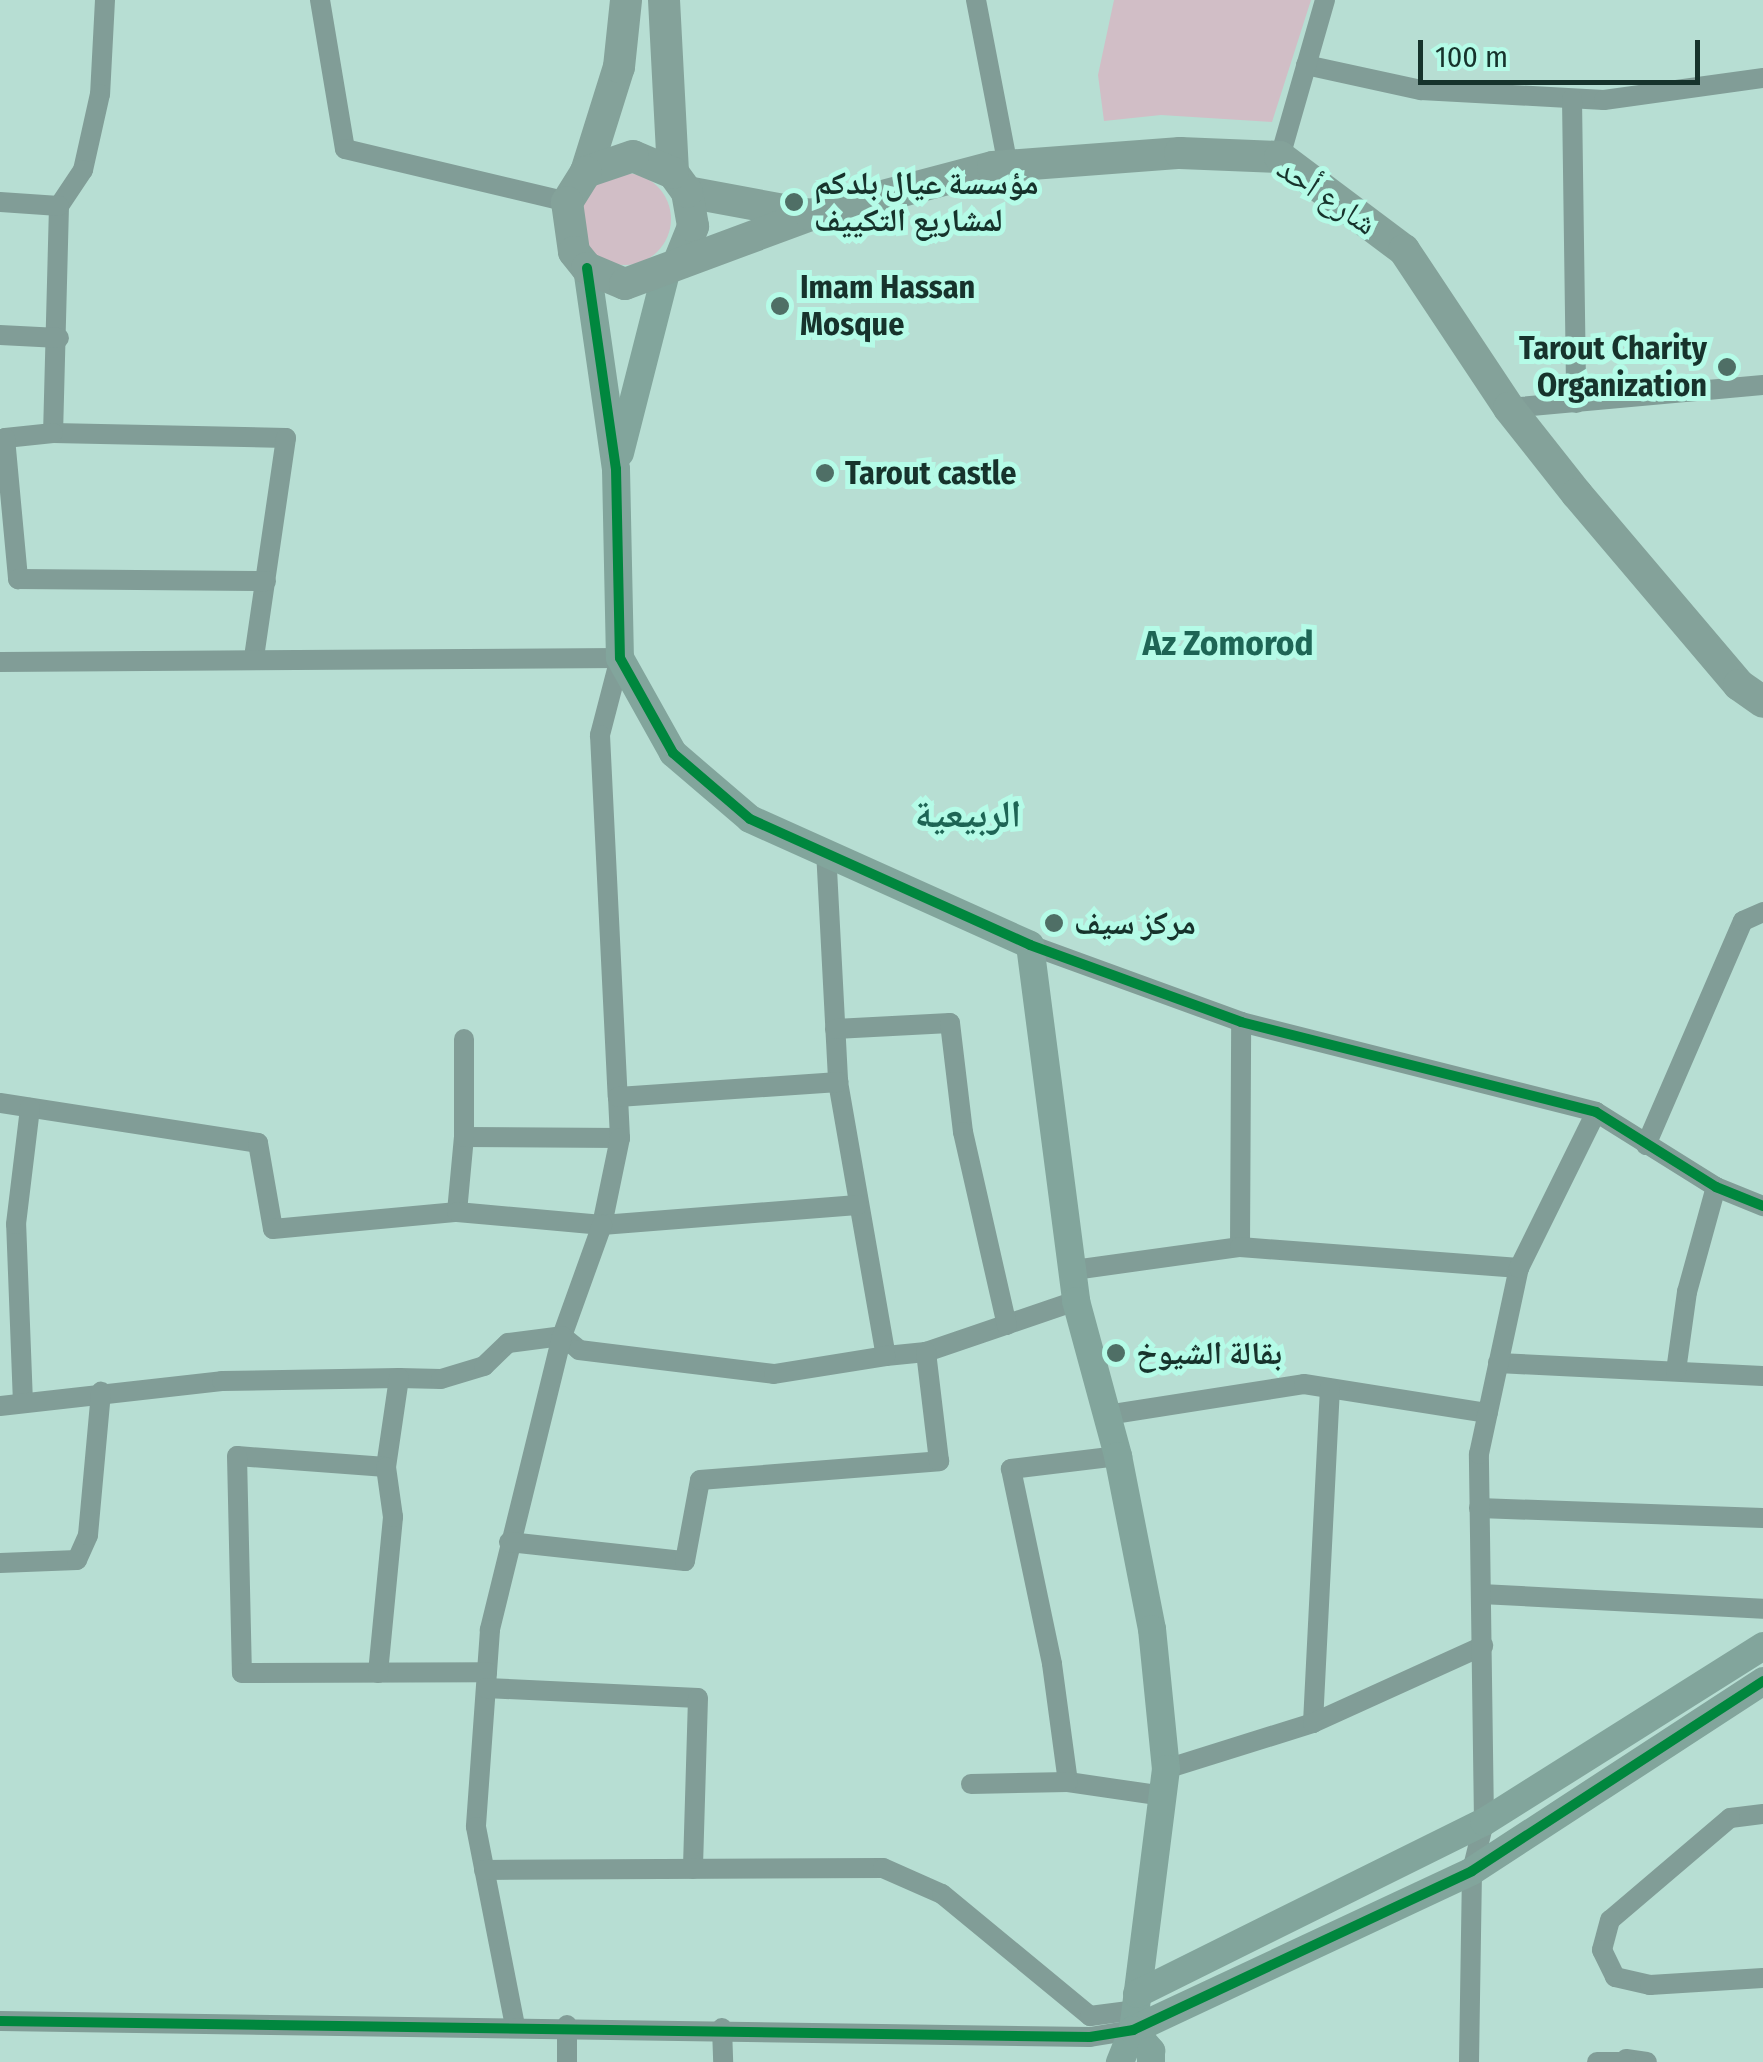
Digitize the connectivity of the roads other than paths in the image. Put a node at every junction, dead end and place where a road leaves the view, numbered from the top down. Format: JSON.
{"nodes":[{"id":1,"x":105,"y":0,"type":"edge"},
{"id":2,"x":320,"y":0,"type":"edge"},
{"id":3,"x":626,"y":0,"type":"edge"},
{"id":4,"x":664,"y":0,"type":"edge"},
{"id":5,"x":976,"y":0,"type":"edge"},
{"id":6,"x":1325,"y":0,"type":"edge"},
{"id":7,"x":1306,"y":65,"type":"junction"},
{"id":8,"x":1763,"y":78,"type":"edge"},
{"id":9,"x":1572,"y":98,"type":"junction"},
{"id":10,"x":1280,"y":157,"type":"junction"},
{"id":11,"x":1008,"y":166,"type":"junction"},
{"id":12,"x":586,"y":172,"type":"junction"},
{"id":13,"x":680,"y":182,"type":"junction"},
{"id":14,"x":0,"y":202,"type":"edge"},
{"id":15,"x":568,"y":202,"type":"junction"},
{"id":16,"x":59,"y":206,"type":"junction"},
{"id":17,"x":810,"y":215,"type":"junction"},
{"id":18,"x":673,"y":266,"type":"junction"},
{"id":19,"x":587,"y":268,"type":"junction"},
{"id":20,"x":0,"y":335,"type":"edge"},
{"id":21,"x":60,"y":338,"type":"junction"},
{"id":22,"x":1763,"y":385,"type":"edge"},
{"id":23,"x":1576,"y":403,"type":"junction"},
{"id":24,"x":1509,"y":408,"type":"junction"},
{"id":25,"x":53,"y":433,"type":"junction"},
{"id":26,"x":616,"y":469,"type":"junction"},
{"id":27,"x":9,"y":580,"type":"edge"},
{"id":28,"x":266,"y":580,"type":"junction"},
{"id":29,"x":254,"y":658,"type":"junction"},
{"id":30,"x":620,"y":658,"type":"junction"},
{"id":31,"x":0,"y":662,"type":"edge"},
{"id":32,"x":1763,"y":702,"type":"edge"},
{"id":33,"x":826,"y":850,"type":"junction"},
{"id":34,"x":1763,"y":912,"type":"edge"},
{"id":35,"x":1030,"y":944,"type":"junction"},
{"id":36,"x":1241,"y":1022,"type":"junction"},
{"id":37,"x":835,"y":1029,"type":"junction"},
{"id":38,"x":464,"y":1039,"type":"dead end"},
{"id":39,"x":838,"y":1082,"type":"junction"},
{"id":40,"x":618,"y":1097,"type":"junction"},
{"id":41,"x":0,"y":1103,"type":"edge"},
{"id":42,"x":30,"y":1108,"type":"junction"},
{"id":43,"x":1596,"y":1112,"type":"junction"},
{"id":44,"x":464,"y":1137,"type":"junction"},
{"id":45,"x":620,"y":1138,"type":"junction"},
{"id":46,"x":1646,"y":1146,"type":"junction"},
{"id":47,"x":1716,"y":1187,"type":"junction"},
{"id":48,"x":857,"y":1205,"type":"junction"},
{"id":49,"x":1763,"y":1206,"type":"edge"},
{"id":50,"x":458,"y":1212,"type":"junction"},
{"id":51,"x":602,"y":1225,"type":"junction"},
{"id":52,"x":1240,"y":1247,"type":"junction"},
{"id":53,"x":1518,"y":1268,"type":"junction"},
{"id":54,"x":1074,"y":1270,"type":"junction"},
{"id":55,"x":1076,"y":1302,"type":"junction"},
{"id":56,"x":1006,"y":1325,"type":"junction"},
{"id":57,"x":562,"y":1336,"type":"junction"},
{"id":58,"x":926,"y":1352,"type":"junction"},
{"id":59,"x":886,"y":1356,"type":"junction"},
{"id":60,"x":1498,"y":1363,"type":"junction"},
{"id":61,"x":1676,"y":1372,"type":"junction"},
{"id":62,"x":1763,"y":1376,"type":"edge"},
{"id":63,"x":399,"y":1378,"type":"junction"},
{"id":64,"x":1330,"y":1388,"type":"junction"},
{"id":65,"x":101,"y":1392,"type":"junction"},
{"id":66,"x":23,"y":1403,"type":"junction"},
{"id":67,"x":0,"y":1406,"type":"edge"},
{"id":68,"x":1488,"y":1413,"type":"junction"},
{"id":69,"x":1107,"y":1415,"type":"junction"},
{"id":70,"x":1118,"y":1456,"type":"junction"},
{"id":71,"x":386,"y":1467,"type":"junction"},
{"id":72,"x":1480,"y":1508,"type":"junction"},
{"id":73,"x":1763,"y":1518,"type":"edge"},
{"id":74,"x":509,"y":1542,"type":"junction"},
{"id":75,"x":0,"y":1563,"type":"edge"},
{"id":76,"x":1480,"y":1594,"type":"junction"},
{"id":77,"x":1763,"y":1609,"type":"edge"},
{"id":78,"x":1482,"y":1646,"type":"junction"},
{"id":79,"x":1763,"y":1646,"type":"edge"},
{"id":80,"x":378,"y":1672,"type":"junction"},
{"id":81,"x":487,"y":1680,"type":"junction"},
{"id":82,"x":1763,"y":1680,"type":"edge"},
{"id":83,"x":1313,"y":1722,"type":"junction"},
{"id":84,"x":1068,"y":1782,"type":"junction"},
{"id":85,"x":1165,"y":1783,"type":"junction"},
{"id":86,"x":971,"y":1784,"type":"dead end"},
{"id":87,"x":1763,"y":1814,"type":"edge"},
{"id":88,"x":1484,"y":1822,"type":"junction"},
{"id":89,"x":693,"y":1869,"type":"junction"},
{"id":90,"x":484,"y":1870,"type":"junction"},
{"id":91,"x":1472,"y":1871,"type":"junction"},
{"id":92,"x":1763,"y":1978,"type":"edge"},
{"id":93,"x":1135,"y":2011,"type":"junction"},
{"id":94,"x":0,"y":2021,"type":"edge"},
{"id":95,"x":516,"y":2024,"type":"junction"},
{"id":96,"x":567,"y":2025,"type":"junction"},
{"id":97,"x":722,"y":2028,"type":"junction"},
{"id":98,"x":1633,"y":2061,"type":"edge"},
{"id":99,"x":567,"y":2062,"type":"edge"},
{"id":100,"x":723,"y":2062,"type":"edge"},
{"id":101,"x":1120,"y":2062,"type":"edge"},
{"id":102,"x":1151,"y":2062,"type":"edge"},
{"id":103,"x":1470,"y":2062,"type":"edge"},
{"id":104,"x":1597,"y":2062,"type":"edge"}],
"edges":[{"from":1,"to":16,"type":"street"},
{"from":2,"to":15,"type":"street"},
{"from":3,"to":12,"type":"main road"},
{"from":4,"to":13,"type":"main road"},
{"from":5,"to":11,"type":"street"},
{"from":6,"to":7,"type":"street"},
{"from":7,"to":9,"type":"street"},
{"from":7,"to":10,"type":"street"},
{"from":8,"to":9,"type":"street"},
{"from":9,"to":23,"type":"street"},
{"from":10,"to":11,"type":"main road","name":"شارع أحد"},
{"from":10,"to":24,"type":"main road","name":"شارع أحد"},
{"from":11,"to":17,"type":"main road","name":"شارع أحد"},
{"from":12,"to":13,"type":"main road"},
{"from":12,"to":15,"type":"main road"},
{"from":13,"to":17,"type":"main road"},
{"from":13,"to":18,"type":"main road"},
{"from":14,"to":16,"type":"street"},
{"from":15,"to":19,"type":"main road"},
{"from":16,"to":21,"type":"street"},
{"from":17,"to":18,"type":"main road","name":"شارع أحد"},
{"from":18,"to":19,"type":"main road","name":"شارع أحد"},
{"from":18,"to":26,"type":"street"},
{"from":19,"to":26,"type":"street"},
{"from":20,"to":21,"type":"street"},
{"from":21,"to":25,"type":"street"},
{"from":22,"to":23,"type":"street"},
{"from":23,"to":24,"type":"street"},
{"from":24,"to":32,"type":"main road","name":"شارع أحد"},
{"from":25,"to":27,"type":"street"},
{"from":25,"to":28,"type":"street"},
{"from":26,"to":30,"type":"street"},
{"from":27,"to":28,"type":"street"},
{"from":28,"to":29,"type":"street"},
{"from":29,"to":30,"type":"street"},
{"from":29,"to":31,"type":"street"},
{"from":30,"to":33,"type":"street"},
{"from":30,"to":40,"type":"street"},
{"from":33,"to":35,"type":"street"},
{"from":33,"to":37,"type":"street"},
{"from":34,"to":46,"type":"street"},
{"from":35,"to":36,"type":"street"},
{"from":35,"to":54,"type":"street"},
{"from":36,"to":43,"type":"street"},
{"from":36,"to":52,"type":"street"},
{"from":37,"to":39,"type":"street"},
{"from":37,"to":56,"type":"street"},
{"from":38,"to":44,"type":"street"},
{"from":39,"to":40,"type":"street"},
{"from":39,"to":48,"type":"street"},
{"from":40,"to":45,"type":"street"},
{"from":41,"to":42,"type":"street"},
{"from":42,"to":50,"type":"street"},
{"from":42,"to":66,"type":"street"},
{"from":43,"to":46,"type":"street"},
{"from":43,"to":53,"type":"street"},
{"from":44,"to":45,"type":"street"},
{"from":44,"to":50,"type":"street"},
{"from":45,"to":51,"type":"street"},
{"from":46,"to":47,"type":"street"},
{"from":47,"to":49,"type":"street"},
{"from":47,"to":61,"type":"street"},
{"from":48,"to":51,"type":"street"},
{"from":48,"to":59,"type":"street"},
{"from":50,"to":51,"type":"street"},
{"from":51,"to":57,"type":"street"},
{"from":52,"to":53,"type":"street"},
{"from":52,"to":54,"type":"street"},
{"from":53,"to":60,"type":"street"},
{"from":54,"to":55,"type":"street"},
{"from":55,"to":56,"type":"street"},
{"from":55,"to":69,"type":"street"},
{"from":56,"to":58,"type":"street"},
{"from":57,"to":59,"type":"street"},
{"from":57,"to":63,"type":"street"},
{"from":57,"to":74,"type":"street"},
{"from":58,"to":59,"type":"street"},
{"from":58,"to":74,"type":"street"},
{"from":60,"to":61,"type":"street"},
{"from":60,"to":68,"type":"street"},
{"from":61,"to":62,"type":"street"},
{"from":63,"to":65,"type":"street"},
{"from":63,"to":71,"type":"street"},
{"from":64,"to":68,"type":"street"},
{"from":64,"to":69,"type":"street"},
{"from":64,"to":83,"type":"street"},
{"from":65,"to":66,"type":"street"},
{"from":65,"to":75,"type":"street"},
{"from":66,"to":67,"type":"street"},
{"from":68,"to":72,"type":"street"},
{"from":69,"to":70,"type":"street"},
{"from":70,"to":84,"type":"street"},
{"from":70,"to":85,"type":"street"},
{"from":71,"to":80,"type":"street"},
{"from":71,"to":80,"type":"street"},
{"from":72,"to":73,"type":"street"},
{"from":72,"to":76,"type":"street"},
{"from":74,"to":81,"type":"street"},
{"from":76,"to":77,"type":"street"},
{"from":76,"to":78,"type":"street"},
{"from":78,"to":83,"type":"street"},
{"from":78,"to":88,"type":"street"},
{"from":79,"to":88,"type":"street"},
{"from":80,"to":81,"type":"street"},
{"from":81,"to":89,"type":"street"},
{"from":81,"to":90,"type":"street"},
{"from":82,"to":91,"type":"street"},
{"from":83,"to":85,"type":"street"},
{"from":84,"to":85,"type":"street"},
{"from":84,"to":86,"type":"street"},
{"from":85,"to":93,"type":"street"},
{"from":87,"to":92,"type":"street"},
{"from":88,"to":91,"type":"street"},
{"from":88,"to":93,"type":"street"},
{"from":89,"to":90,"type":"street"},
{"from":89,"to":93,"type":"street"},
{"from":90,"to":95,"type":"street"},
{"from":91,"to":93,"type":"street"},
{"from":91,"to":103,"type":"street"},
{"from":93,"to":97,"type":"street"},
{"from":93,"to":101,"type":"street"},
{"from":93,"to":102,"type":"street"},
{"from":94,"to":95,"type":"street"},
{"from":95,"to":96,"type":"street"},
{"from":96,"to":97,"type":"street"},
{"from":96,"to":99,"type":"street"},
{"from":97,"to":100,"type":"street"},
{"from":98,"to":104,"type":"street"}]}
